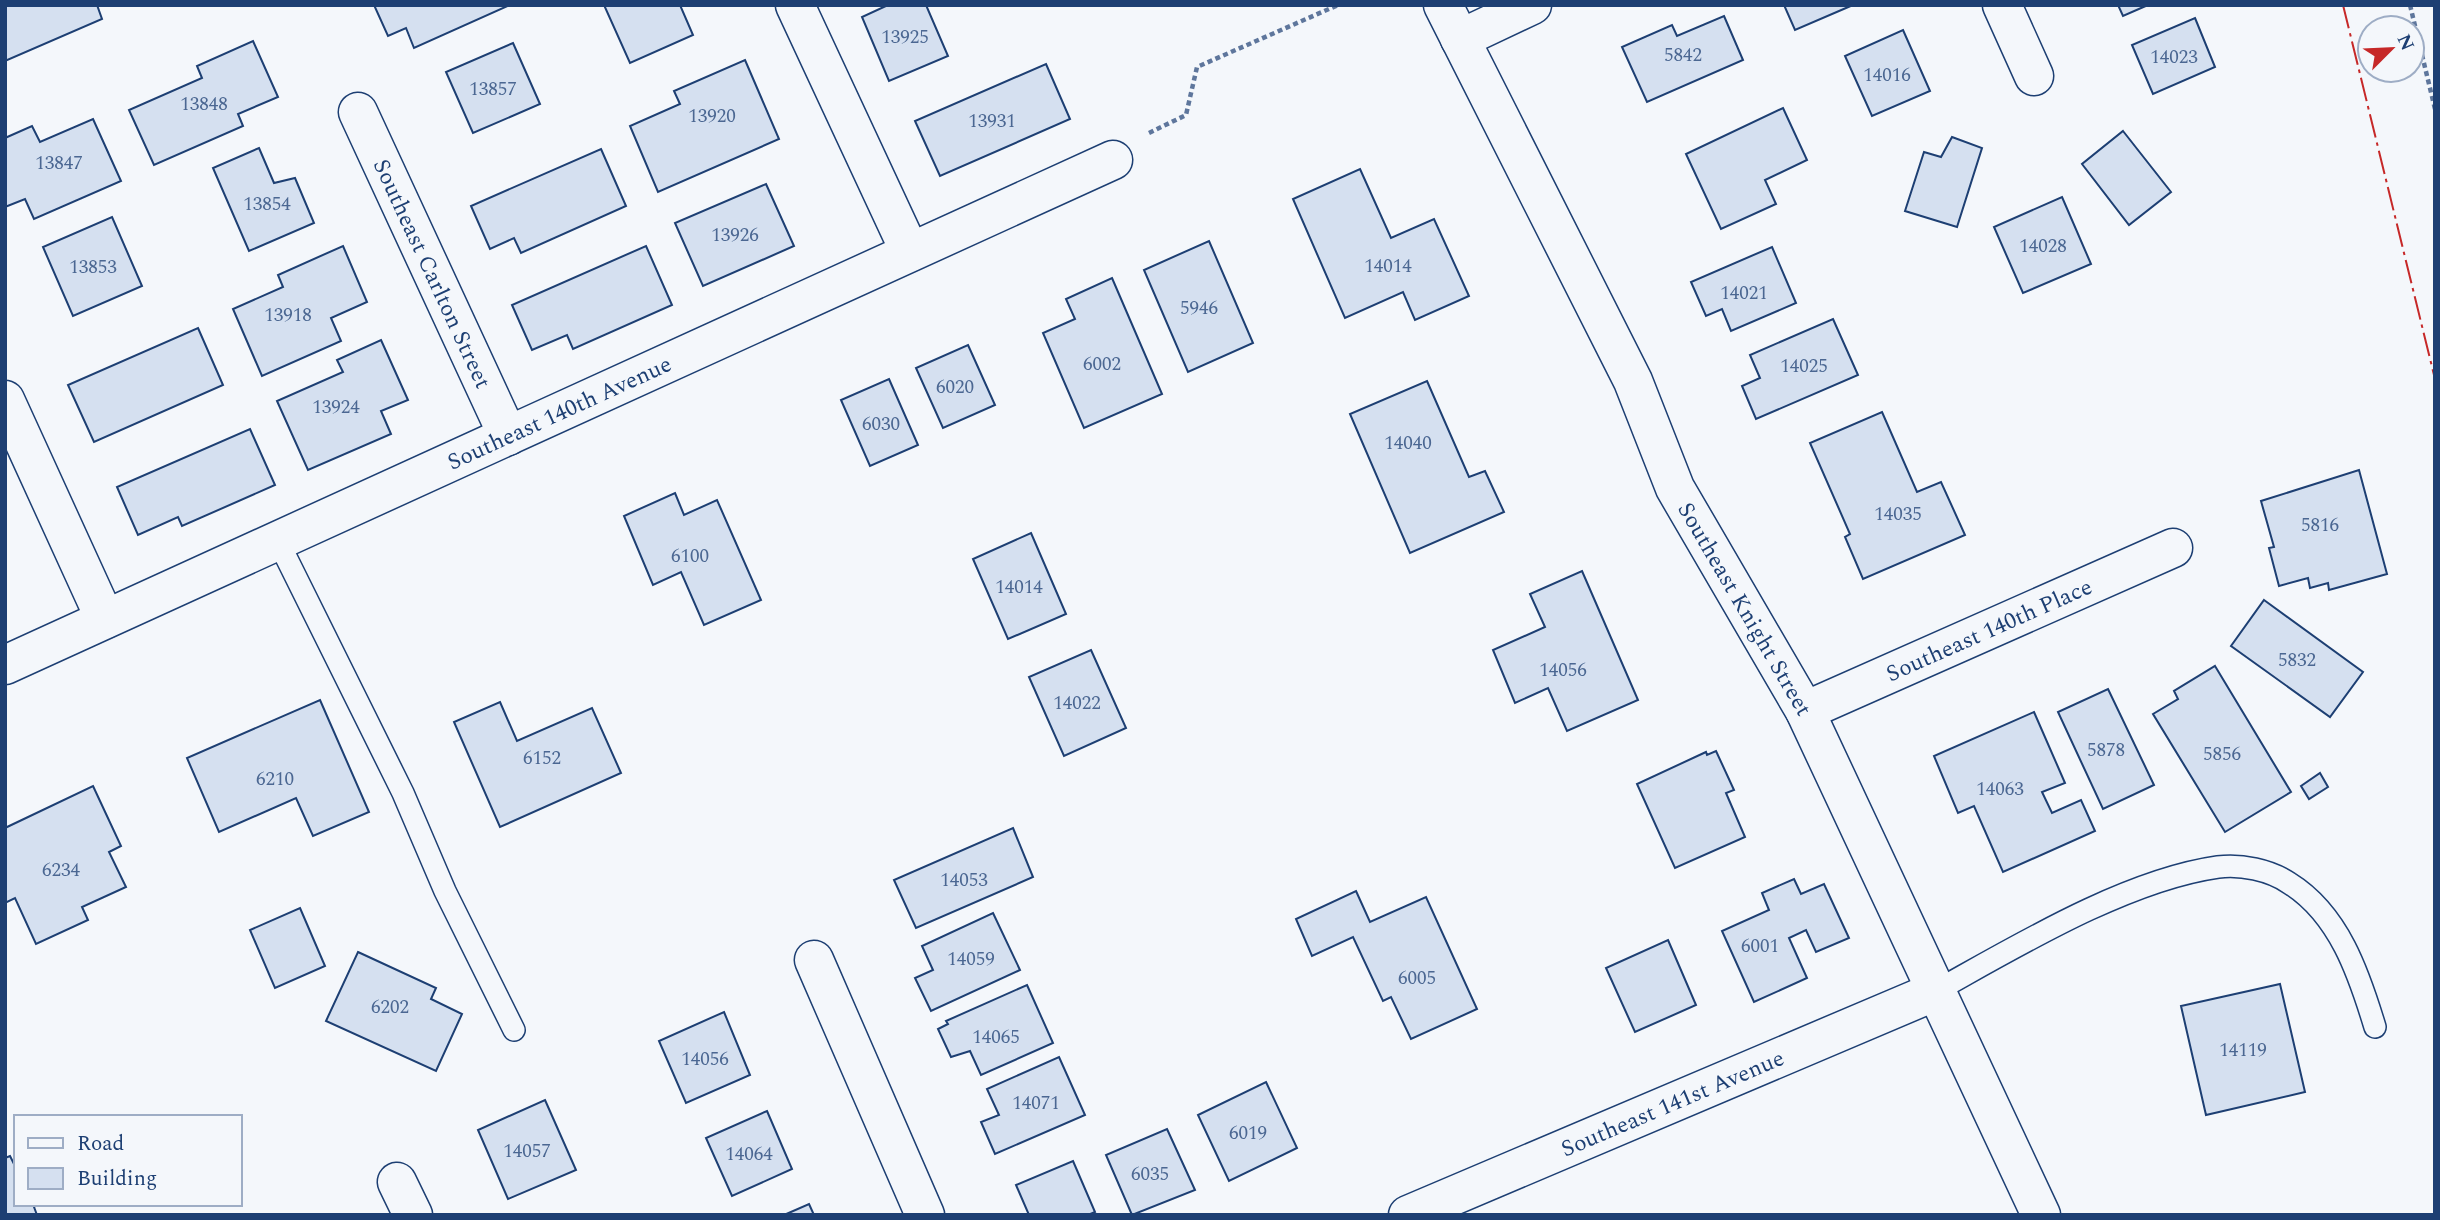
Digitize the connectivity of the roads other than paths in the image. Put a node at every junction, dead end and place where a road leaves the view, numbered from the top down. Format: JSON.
{"nodes":[{"id":1,"x":796,"y":5,"type":"edge"},
{"id":2,"x":1532,"y":5,"type":"edge"},
{"id":3,"x":2002,"y":5,"type":"edge"},
{"id":4,"x":1451,"y":22,"type":"edge"},
{"id":5,"x":2034,"y":76,"type":"dead end"},
{"id":6,"x":358,"y":112,"type":"dead end"},
{"id":7,"x":1113,"y":160,"type":"road end"},
{"id":8,"x":910,"y":253,"type":"junction"},
{"id":9,"x":5,"y":400,"type":"edge"},
{"id":10,"x":508,"y":436,"type":"junction"},
{"id":11,"x":278,"y":541,"type":"junction"},
{"id":12,"x":2173,"y":548,"type":"dead end"},
{"id":13,"x":105,"y":620,"type":"junction"},
{"id":14,"x":5,"y":665,"type":"edge"},
{"id":15,"x":1805,"y":711,"type":"junction"},
{"id":16,"x":814,"y":960,"type":"dead end"},
{"id":17,"x":1936,"y":991,"type":"junction"},
{"id":18,"x":2375,"y":1027,"type":"dead end"},
{"id":19,"x":514,"y":1030,"type":"dead end"},
{"id":20,"x":925,"y":1215,"type":"edge"},
{"id":21,"x":1409,"y":1215,"type":"edge"},
{"id":22,"x":2041,"y":1215,"type":"edge"}],
"edges":[{"from":1,"to":8,"type":"street"},
{"from":2,"to":4,"type":"street"},
{"from":3,"to":5,"type":"street"},
{"from":4,"to":15,"type":"street","name":"Southeast Knight Street"},
{"from":6,"to":10,"type":"street","name":"Southeast Carlton Street"},
{"from":7,"to":8,"type":"street","name":"Southeast 140th Avenue"},
{"from":8,"to":10,"type":"street","name":"Southeast 140th Avenue"},
{"from":9,"to":13,"type":"street"},
{"from":10,"to":11,"type":"street","name":"Southeast 140th Avenue"},
{"from":11,"to":13,"type":"street","name":"Southeast 140th Avenue"},
{"from":11,"to":19,"type":"lane"},
{"from":12,"to":15,"type":"street","name":"Southeast 140th Place"},
{"from":13,"to":14,"type":"street","name":"Southeast 140th Avenue"},
{"from":15,"to":17,"type":"street","name":"Southeast Knight Street"},
{"from":16,"to":20,"type":"street"},
{"from":17,"to":18,"type":"lane"},
{"from":17,"to":21,"type":"street","name":"Southeast 141st Avenue"},
{"from":17,"to":22,"type":"street","name":"Southeast Knight Street"}]}
